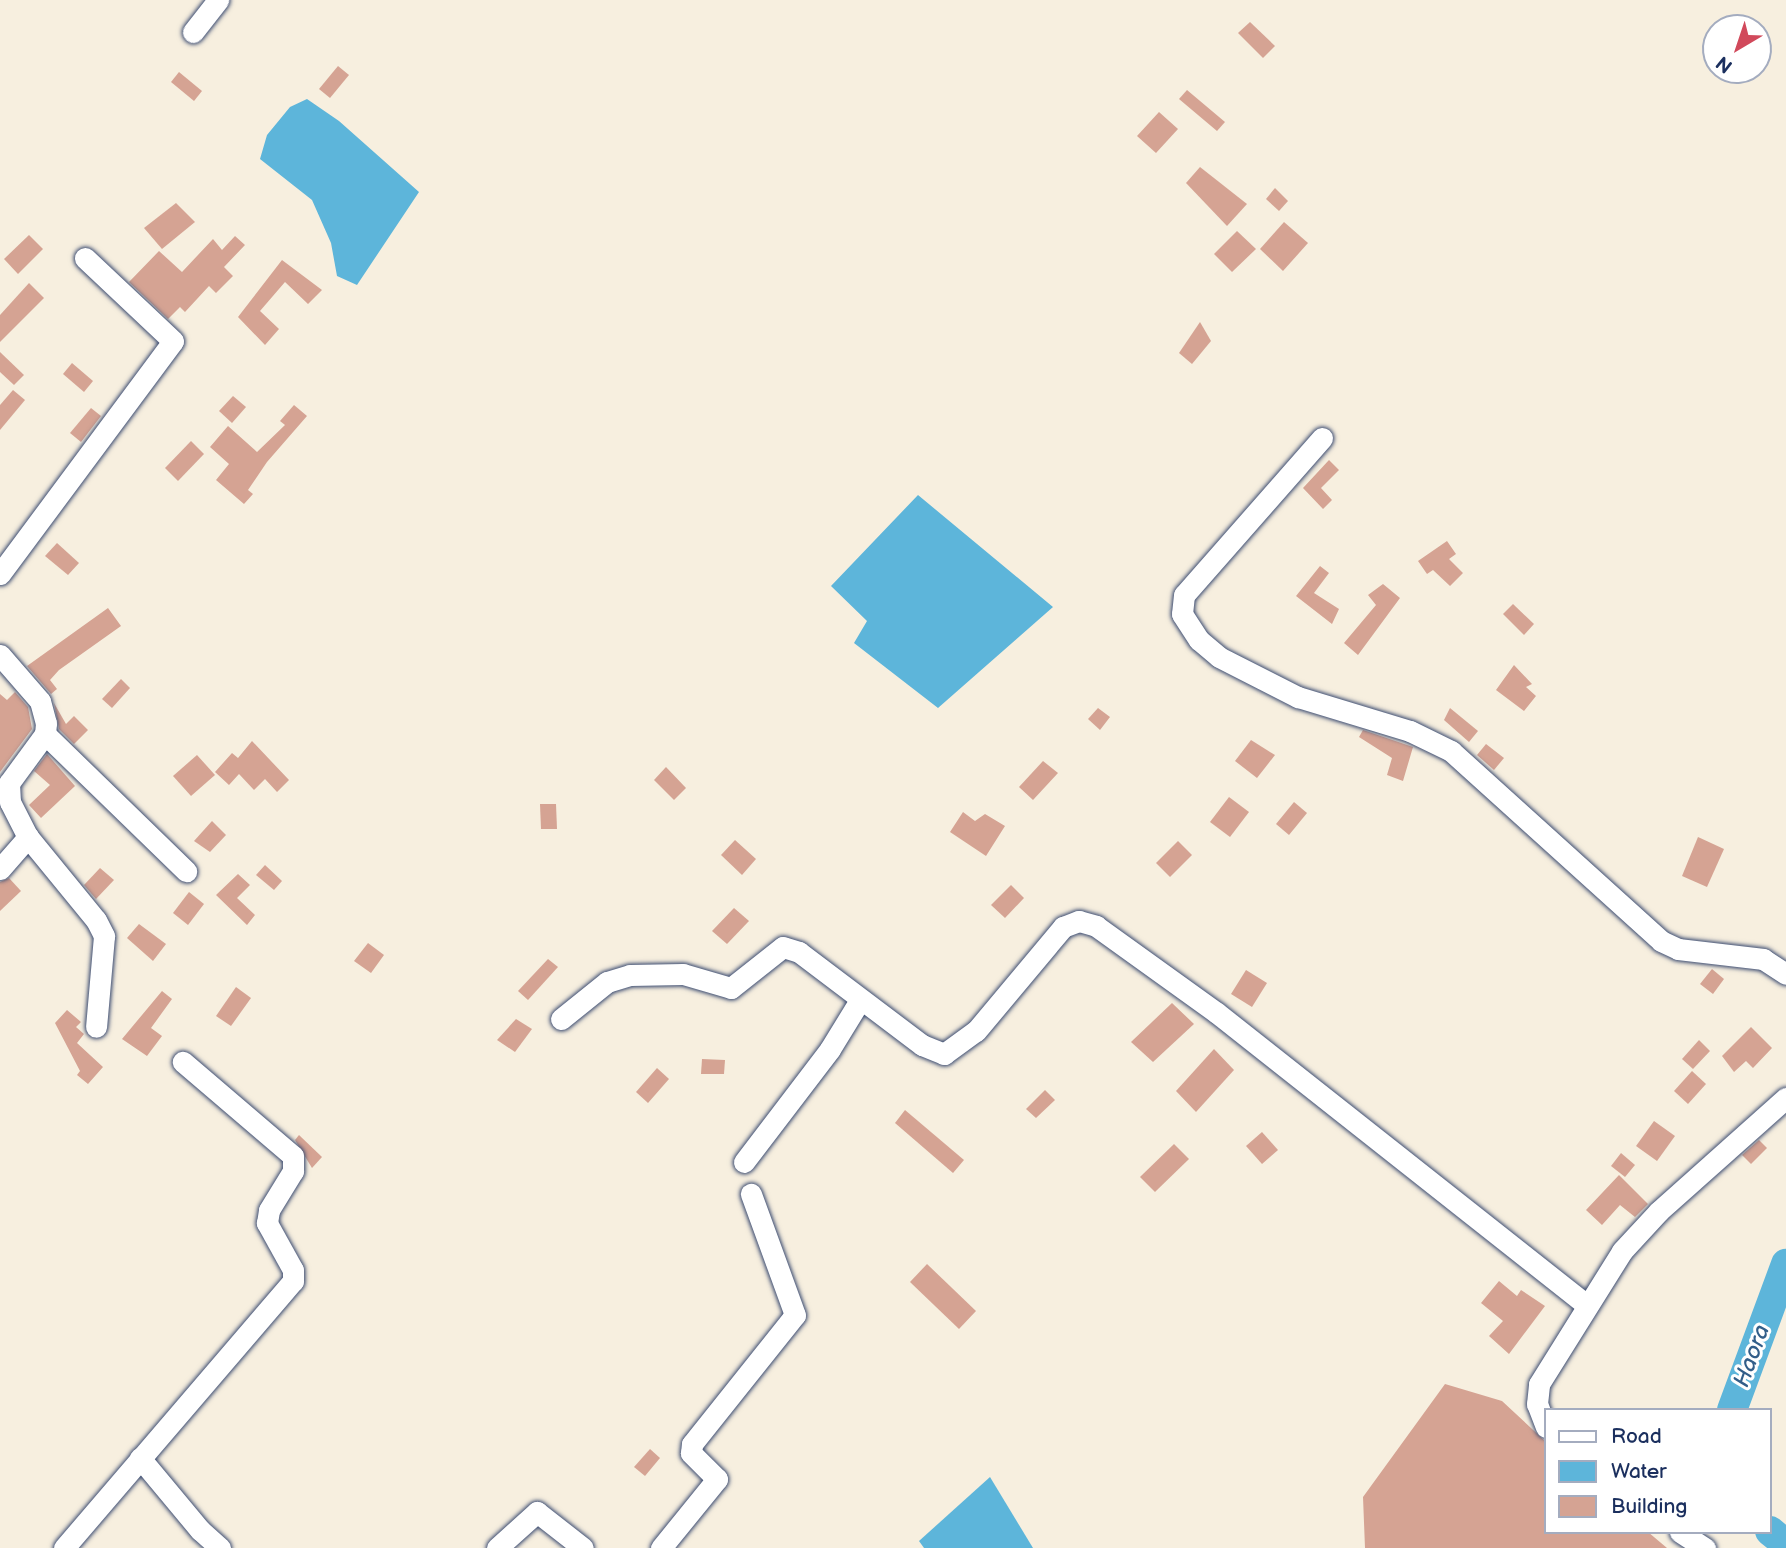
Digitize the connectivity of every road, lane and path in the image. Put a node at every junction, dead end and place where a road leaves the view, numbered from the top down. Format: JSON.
{"nodes":[{"id":1,"x":218,"y":0,"type":"edge"},
{"id":2,"x":192,"y":32,"type":"dead end"},
{"id":3,"x":85,"y":258,"type":"dead end"},
{"id":4,"x":1322,"y":438,"type":"dead end"},
{"id":5,"x":0,"y":575,"type":"edge"},
{"id":6,"x":0,"y":655,"type":"edge"},
{"id":7,"x":45,"y":734,"type":"junction"},
{"id":8,"x":4,"y":790,"type":"edge"},
{"id":9,"x":28,"y":836,"type":"junction"},
{"id":10,"x":0,"y":869,"type":"edge"},
{"id":11,"x":186,"y":871,"type":"dead end"},
{"id":12,"x":1786,"y":974,"type":"edge"},
{"id":13,"x":860,"y":1000,"type":"junction"},
{"id":14,"x":561,"y":1019,"type":"dead end"},
{"id":15,"x":96,"y":1027,"type":"dead end"},
{"id":16,"x":183,"y":1062,"type":"dead end"},
{"id":17,"x":1786,"y":1098,"type":"edge"},
{"id":18,"x":744,"y":1162,"type":"dead end"},
{"id":19,"x":751,"y":1194,"type":"dead end"},
{"id":20,"x":1585,"y":1304,"type":"junction"},
{"id":21,"x":1544,"y":1422,"type":"edge"},
{"id":22,"x":141,"y":1458,"type":"junction"},
{"id":23,"x":1683,"y":1534,"type":"edge"},
{"id":24,"x":64,"y":1548,"type":"edge"},
{"id":25,"x":220,"y":1548,"type":"edge"},
{"id":26,"x":497,"y":1548,"type":"edge"},
{"id":27,"x":583,"y":1548,"type":"edge"},
{"id":28,"x":661,"y":1548,"type":"edge"},
{"id":29,"x":1705,"y":1548,"type":"edge"}],
"edges":[{"from":1,"to":2,"type":"street"},
{"from":3,"to":5,"type":"street"},
{"from":4,"to":12,"type":"street"},
{"from":6,"to":7,"type":"street"},
{"from":7,"to":8,"type":"street"},
{"from":7,"to":11,"type":"street"},
{"from":8,"to":9,"type":"street"},
{"from":9,"to":10,"type":"street"},
{"from":9,"to":15,"type":"street"},
{"from":13,"to":14,"type":"street"},
{"from":13,"to":18,"type":"street"},
{"from":13,"to":20,"type":"street"},
{"from":16,"to":22,"type":"street"},
{"from":17,"to":20,"type":"street"},
{"from":19,"to":28,"type":"street"},
{"from":20,"to":21,"type":"street"},
{"from":22,"to":24,"type":"street"},
{"from":22,"to":25,"type":"street"},
{"from":23,"to":29,"type":"street"},
{"from":26,"to":27,"type":"street"}]}
